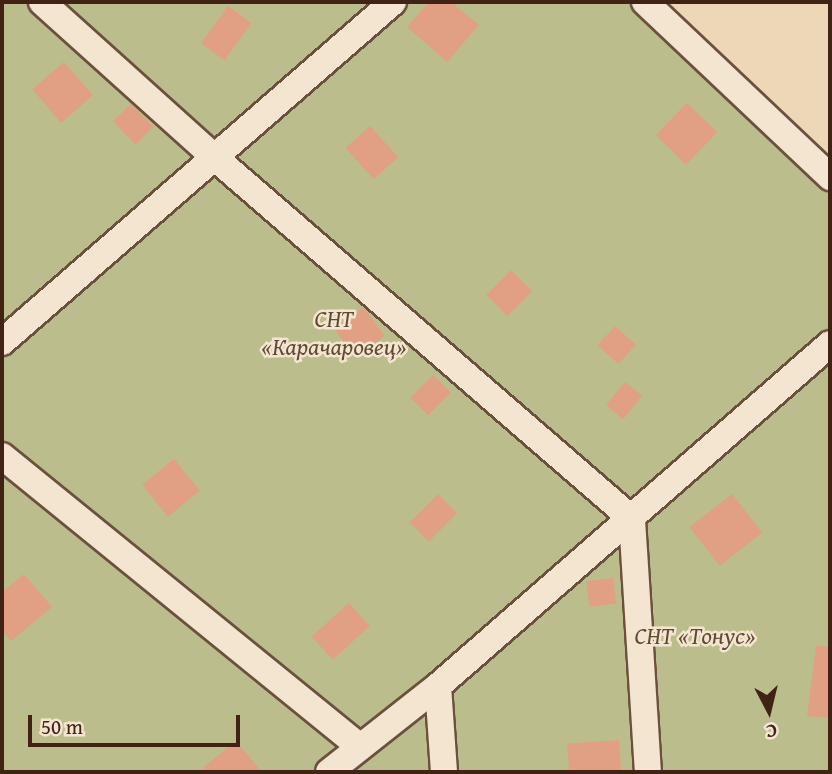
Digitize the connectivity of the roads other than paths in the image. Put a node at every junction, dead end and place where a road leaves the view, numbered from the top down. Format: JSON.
{"nodes":[{"id":1,"x":42,"y":2,"type":"edge"},
{"id":2,"x":393,"y":2,"type":"edge"},
{"id":3,"x":645,"y":2,"type":"edge"},
{"id":4,"x":213,"y":156,"type":"junction"},
{"id":5,"x":830,"y":177,"type":"edge"},
{"id":6,"x":2,"y":342,"type":"edge"},
{"id":7,"x":830,"y":344,"type":"edge"},
{"id":8,"x":2,"y":456,"type":"edge"},
{"id":9,"x":632,"y":519,"type":"junction"},
{"id":10,"x":438,"y":685,"type":"junction"},
{"id":11,"x":360,"y":747,"type":"junction"},
{"id":12,"x":329,"y":772,"type":"edge"},
{"id":13,"x":444,"y":772,"type":"edge"},
{"id":14,"x":648,"y":772,"type":"edge"}],
"edges":[{"from":1,"to":4,"type":"street"},
{"from":2,"to":4,"type":"street"},
{"from":3,"to":5,"type":"street"},
{"from":4,"to":6,"type":"street"},
{"from":4,"to":9,"type":"street"},
{"from":7,"to":9,"type":"street"},
{"from":8,"to":11,"type":"street"},
{"from":9,"to":10,"type":"street"},
{"from":9,"to":14,"type":"street"},
{"from":10,"to":11,"type":"street"},
{"from":10,"to":13,"type":"street"},
{"from":11,"to":12,"type":"street"}]}
